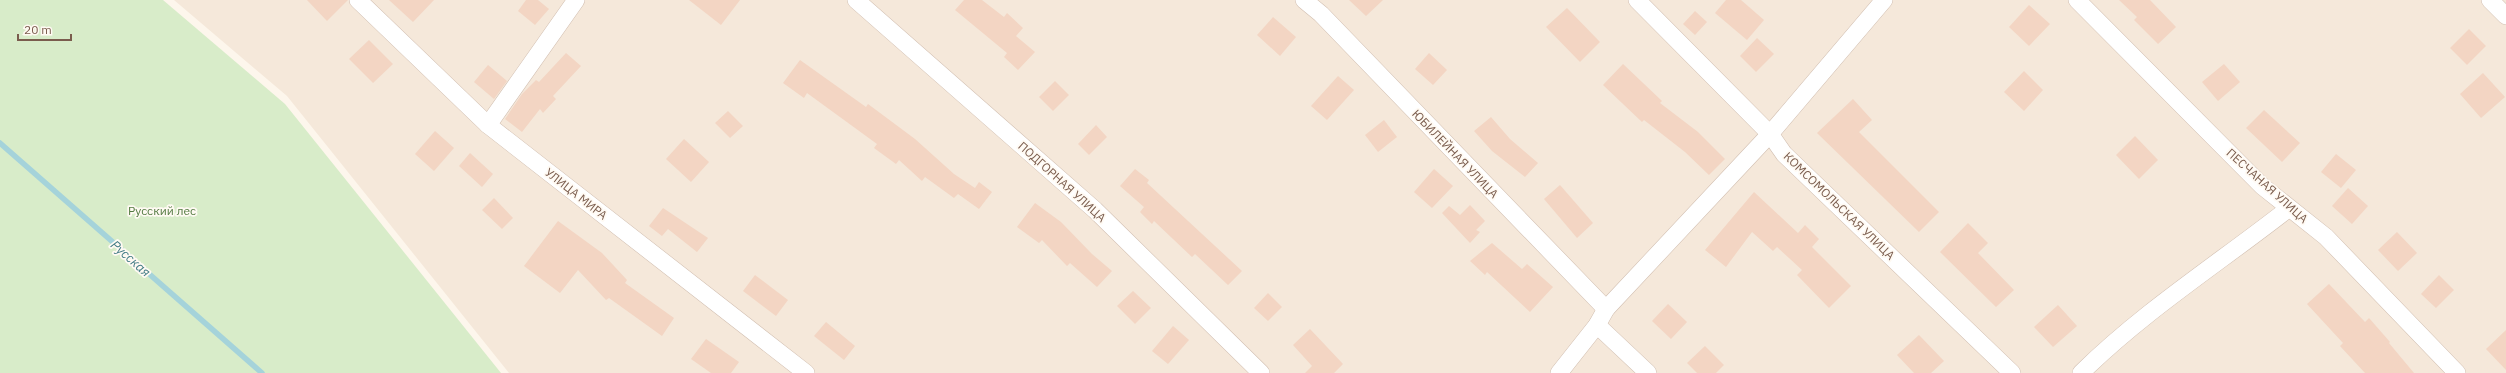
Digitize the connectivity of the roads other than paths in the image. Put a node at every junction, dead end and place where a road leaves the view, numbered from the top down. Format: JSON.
{"nodes":[{"id":1,"x":358,"y":0,"type":"edge"},
{"id":2,"x":576,"y":0,"type":"edge"},
{"id":3,"x":856,"y":0,"type":"edge"},
{"id":4,"x":1304,"y":0,"type":"edge"},
{"id":5,"x":1638,"y":0,"type":"edge"},
{"id":6,"x":1884,"y":0,"type":"edge"},
{"id":7,"x":2077,"y":0,"type":"edge"},
{"id":8,"x":2490,"y":0,"type":"edge"},
{"id":9,"x":2506,"y":16,"type":"edge"},
{"id":10,"x":488,"y":125,"type":"junction"},
{"id":11,"x":1770,"y":134,"type":"junction"},
{"id":12,"x":2288,"y":208,"type":"junction"},
{"id":13,"x":1606,"y":309,"type":"junction"},
{"id":14,"x":1597,"y":325,"type":"junction"},
{"id":15,"x":806,"y":373,"type":"edge"},
{"id":16,"x":1261,"y":373,"type":"edge"},
{"id":17,"x":1559,"y":373,"type":"edge"},
{"id":18,"x":1648,"y":373,"type":"edge"},
{"id":19,"x":2012,"y":373,"type":"edge"},
{"id":20,"x":2081,"y":373,"type":"edge"},
{"id":21,"x":2457,"y":373,"type":"edge"}],
"edges":[{"from":1,"to":10,"type":"street","name":"УЛИЦА МИРА"},
{"from":2,"to":10,"type":"street"},
{"from":3,"to":16,"type":"street","name":"ПОДГОРНАЯ УЛИЦА"},
{"from":4,"to":13,"type":"street","name":"ЮБИЛЕЙНАЯ УЛИЦА"},
{"from":5,"to":11,"type":"street","name":"КОМСОМОЛЬСКАЯ УЛИЦА"},
{"from":6,"to":11,"type":"street"},
{"from":7,"to":12,"type":"street","name":"ПЕСЧАНАЯ УЛИЦА"},
{"from":8,"to":9,"type":"street"},
{"from":10,"to":15,"type":"street","name":"УЛИЦА МИРА"},
{"from":11,"to":13,"type":"street"},
{"from":11,"to":19,"type":"street","name":"КОМСОМОЛЬСКАЯ УЛИЦА"},
{"from":12,"to":20,"type":"street"},
{"from":12,"to":21,"type":"street","name":"ПЕСЧАНАЯ УЛИЦА"},
{"from":13,"to":14,"type":"street"},
{"from":14,"to":17,"type":"street"},
{"from":14,"to":18,"type":"street"}]}
